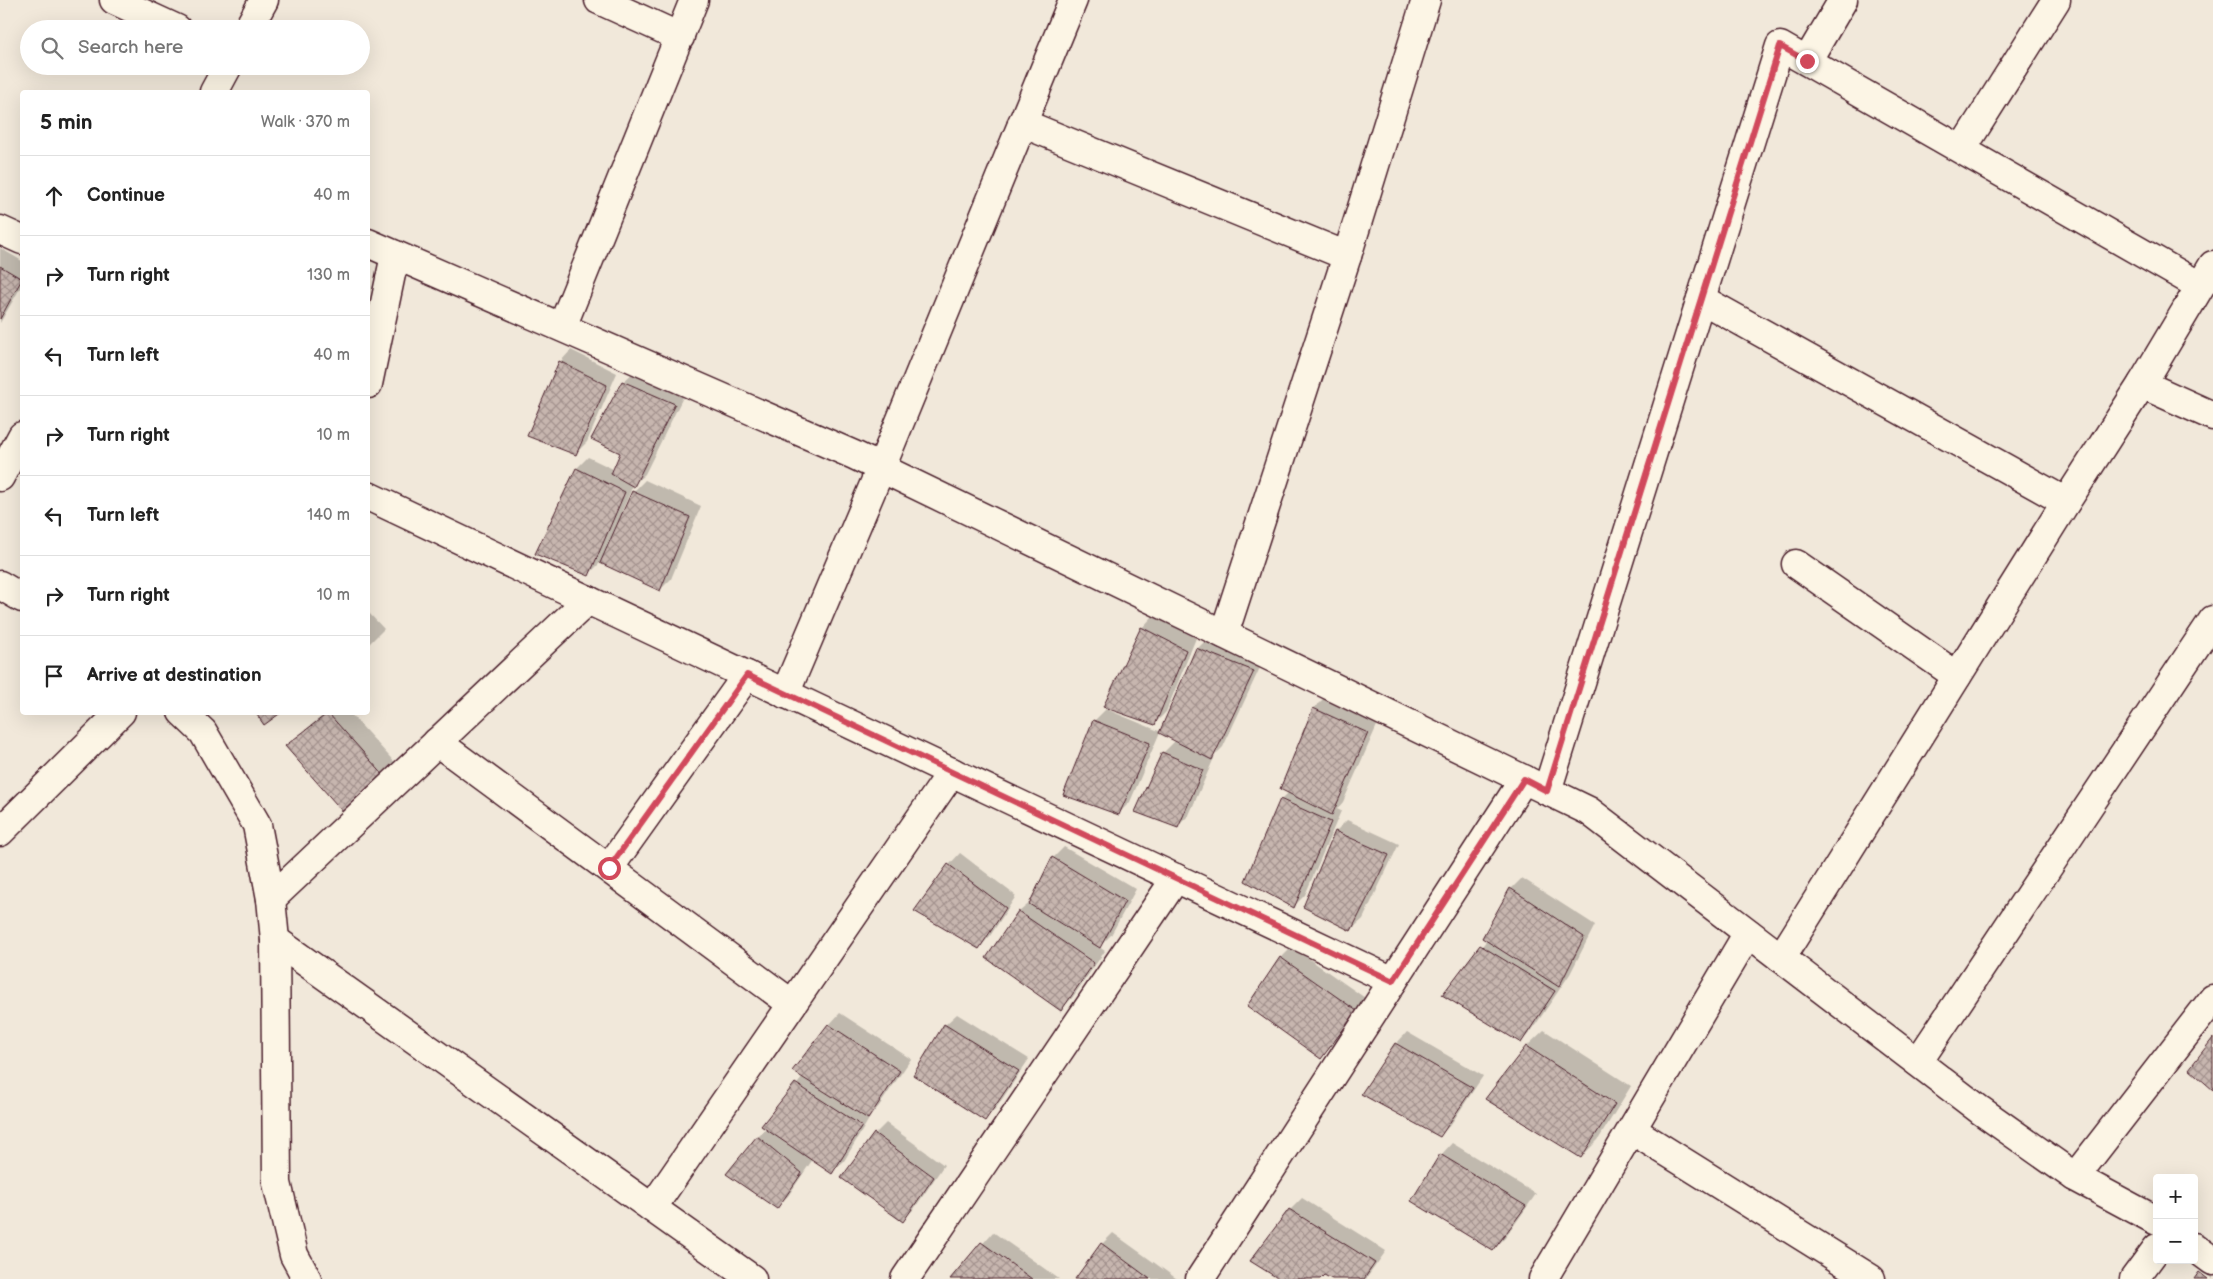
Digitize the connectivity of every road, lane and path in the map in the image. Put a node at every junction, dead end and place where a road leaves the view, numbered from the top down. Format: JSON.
{"nodes":[{"id":1,"x":114,"y":0,"type":"edge"},
{"id":2,"x":264,"y":0,"type":"edge"},
{"id":3,"x":599,"y":0,"type":"edge"},
{"id":4,"x":694,"y":0,"type":"edge"},
{"id":5,"x":1073,"y":0,"type":"edge"},
{"id":6,"x":1426,"y":0,"type":"edge"},
{"id":7,"x":1843,"y":0,"type":"edge"},
{"id":8,"x":2056,"y":0,"type":"edge"},
{"id":9,"x":157,"y":20,"type":"edge"},
{"id":10,"x":253,"y":20,"type":"edge"},
{"id":11,"x":680,"y":37,"type":"junction"},
{"id":12,"x":1807,"y":61,"type":"junction"},
{"id":13,"x":223,"y":75,"type":"edge"},
{"id":14,"x":215,"y":90,"type":"edge"},
{"id":15,"x":1022,"y":123,"type":"junction"},
{"id":16,"x":1962,"y":150,"type":"junction"},
{"id":17,"x":0,"y":230,"type":"edge"},
{"id":18,"x":20,"y":239,"type":"edge"},
{"id":19,"x":370,"y":243,"type":"edge"},
{"id":20,"x":395,"y":254,"type":"junction"},
{"id":21,"x":1347,"y":256,"type":"junction"},
{"id":22,"x":2206,"y":276,"type":"edge"},
{"id":23,"x":1701,"y":299,"type":"junction"},
{"id":24,"x":562,"y":327,"type":"junction"},
{"id":25,"x":370,"y":374,"type":"edge"},
{"id":26,"x":2142,"y":384,"type":"junction"},
{"id":27,"x":2213,"y":416,"type":"edge"},
{"id":28,"x":20,"y":440,"type":"edge"},
{"id":29,"x":881,"y":468,"type":"junction"},
{"id":30,"x":0,"y":477,"type":"edge"},
{"id":31,"x":370,"y":497,"type":"edge"},
{"id":32,"x":2066,"y":502,"type":"junction"},
{"id":33,"x":1796,"y":564,"type":"dead end"},
{"id":34,"x":0,"y":585,"type":"edge"},
{"id":35,"x":20,"y":597,"type":"edge"},
{"id":36,"x":588,"y":600,"type":"junction"},
{"id":37,"x":2213,"y":620,"type":"edge"},
{"id":38,"x":1224,"y":634,"type":"junction"},
{"id":39,"x":747,"y":675,"type":"junction"},
{"id":40,"x":1957,"y":676,"type":"junction"},
{"id":41,"x":785,"y":694,"type":"junction"},
{"id":42,"x":118,"y":715,"type":"edge"},
{"id":43,"x":185,"y":715,"type":"edge"},
{"id":44,"x":438,"y":742,"type":"junction"},
{"id":45,"x":952,"y":772,"type":"junction"},
{"id":46,"x":1535,"y":785,"type":"junction"},
{"id":47,"x":0,"y":832,"type":"edge"},
{"id":48,"x":609,"y":868,"type":"junction"},
{"id":49,"x":1176,"y":878,"type":"junction"},
{"id":50,"x":271,"y":899,"type":"junction"},
{"id":51,"x":1748,"y":933,"type":"junction"},
{"id":52,"x":275,"y":940,"type":"junction"},
{"id":53,"x":1781,"y":958,"type":"junction"},
{"id":54,"x":1393,"y":981,"type":"junction"},
{"id":55,"x":2213,"y":998,"type":"edge"},
{"id":56,"x":792,"y":1004,"type":"junction"},
{"id":57,"x":1918,"y":1062,"type":"junction"},
{"id":58,"x":1632,"y":1130,"type":"junction"},
{"id":59,"x":2075,"y":1176,"type":"junction"},
{"id":60,"x":652,"y":1208,"type":"junction"},
{"id":61,"x":2153,"y":1219,"type":"edge"},
{"id":62,"x":2198,"y":1250,"type":"edge"},
{"id":63,"x":2153,"y":1253,"type":"edge"},
{"id":64,"x":2213,"y":1262,"type":"edge"},
{"id":65,"x":306,"y":1279,"type":"edge"},
{"id":66,"x":752,"y":1279,"type":"edge"},
{"id":67,"x":905,"y":1279,"type":"edge"},
{"id":68,"x":1200,"y":1279,"type":"edge"},
{"id":69,"x":1543,"y":1279,"type":"edge"},
{"id":70,"x":1871,"y":1279,"type":"edge"},
{"id":71,"x":2134,"y":1279,"type":"edge"}],
"edges":[{"from":1,"to":9,"type":"street"},
{"from":2,"to":10,"type":"street"},
{"from":3,"to":11,"type":"street"},
{"from":4,"to":11,"type":"street"},
{"from":5,"to":15,"type":"street"},
{"from":6,"to":21,"type":"street"},
{"from":7,"to":12,"type":"street"},
{"from":8,"to":16,"type":"street"},
{"from":11,"to":24,"type":"street"},
{"from":12,"to":16,"type":"street"},
{"from":12,"to":23,"type":"street"},
{"from":13,"to":14,"type":"street"},
{"from":15,"to":21,"type":"street"},
{"from":15,"to":29,"type":"street"},
{"from":16,"to":22,"type":"street"},
{"from":17,"to":18,"type":"street"},
{"from":19,"to":20,"type":"street"},
{"from":20,"to":24,"type":"street"},
{"from":20,"to":25,"type":"street"},
{"from":21,"to":38,"type":"street"},
{"from":22,"to":26,"type":"street"},
{"from":23,"to":32,"type":"street"},
{"from":23,"to":46,"type":"street"},
{"from":24,"to":29,"type":"street"},
{"from":26,"to":27,"type":"street"},
{"from":26,"to":32,"type":"street"},
{"from":28,"to":30,"type":"street"},
{"from":29,"to":38,"type":"street"},
{"from":29,"to":41,"type":"street"},
{"from":31,"to":36,"type":"street"},
{"from":32,"to":40,"type":"street"},
{"from":33,"to":40,"type":"street"},
{"from":34,"to":35,"type":"street"},
{"from":36,"to":39,"type":"street"},
{"from":36,"to":44,"type":"street"},
{"from":37,"to":57,"type":"street"},
{"from":38,"to":46,"type":"street"},
{"from":39,"to":41,"type":"street"},
{"from":39,"to":48,"type":"street"},
{"from":40,"to":53,"type":"street"},
{"from":41,"to":45,"type":"street"},
{"from":42,"to":47,"type":"street"},
{"from":43,"to":50,"type":"street"},
{"from":44,"to":48,"type":"street"},
{"from":44,"to":50,"type":"street"},
{"from":45,"to":49,"type":"street"},
{"from":45,"to":56,"type":"street"},
{"from":46,"to":51,"type":"street"},
{"from":46,"to":54,"type":"street"},
{"from":48,"to":56,"type":"street"},
{"from":49,"to":54,"type":"street"},
{"from":49,"to":67,"type":"street"},
{"from":50,"to":52,"type":"street"},
{"from":51,"to":53,"type":"street"},
{"from":51,"to":58,"type":"street"},
{"from":52,"to":60,"type":"street"},
{"from":52,"to":65,"type":"street"},
{"from":53,"to":57,"type":"street"},
{"from":54,"to":68,"type":"street"},
{"from":55,"to":59,"type":"street"},
{"from":56,"to":60,"type":"street"},
{"from":57,"to":59,"type":"street"},
{"from":58,"to":69,"type":"street"},
{"from":58,"to":70,"type":"street"},
{"from":59,"to":61,"type":"street"},
{"from":60,"to":66,"type":"street"},
{"from":62,"to":64,"type":"street"},
{"from":63,"to":71,"type":"street"}]}
